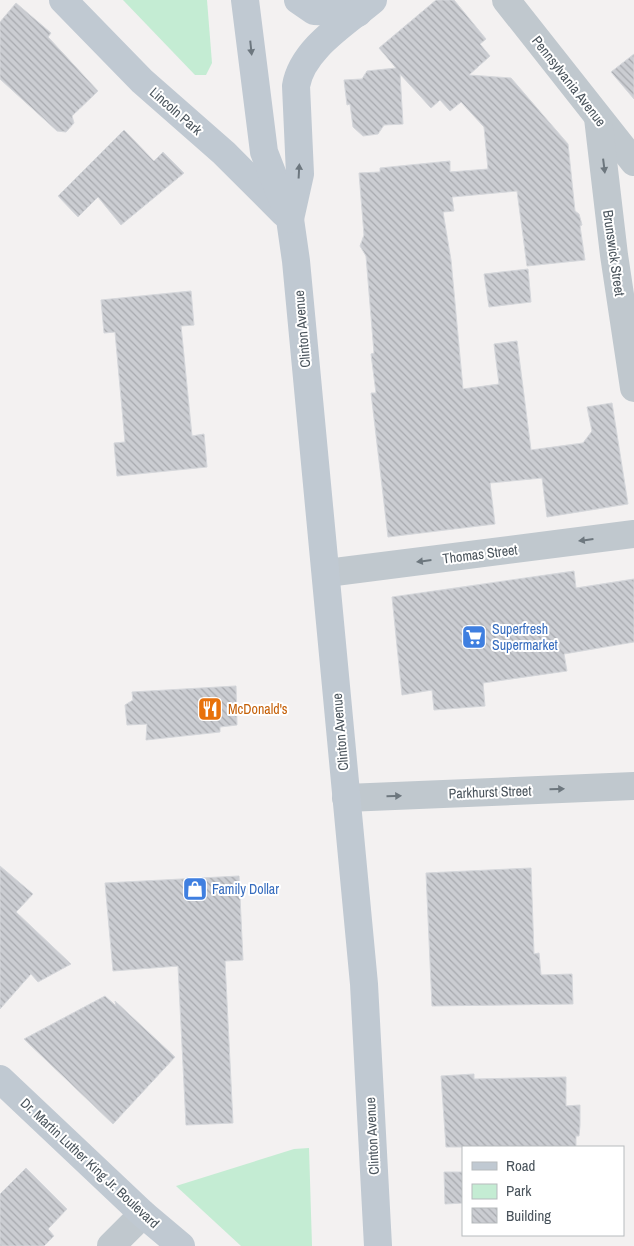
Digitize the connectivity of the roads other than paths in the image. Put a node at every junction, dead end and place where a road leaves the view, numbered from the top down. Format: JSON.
{"nodes":[{"id":1,"x":63,"y":0,"type":"edge"},
{"id":2,"x":245,"y":0,"type":"edge"},
{"id":3,"x":298,"y":0,"type":"edge"},
{"id":4,"x":506,"y":0,"type":"edge"},
{"id":5,"x":366,"y":6,"type":"edge"},
{"id":6,"x":598,"y":118,"type":"junction"},
{"id":7,"x":634,"y":162,"type":"edge"},
{"id":8,"x":290,"y":219,"type":"junction"},
{"id":9,"x":624,"y":247,"type":"edge"},
{"id":10,"x":634,"y":388,"type":"edge"},
{"id":11,"x":634,"y":534,"type":"edge"},
{"id":12,"x":327,"y":573,"type":"junction"},
{"id":13,"x":634,"y":786,"type":"edge"},
{"id":14,"x":346,"y":798,"type":"junction"},
{"id":15,"x":0,"y":1079,"type":"edge"},
{"id":16,"x":143,"y":1214,"type":"junction"},
{"id":17,"x":110,"y":1246,"type":"edge"},
{"id":18,"x":181,"y":1246,"type":"edge"},
{"id":19,"x":378,"y":1246,"type":"edge"}],
"edges":[{"from":1,"to":8,"type":"main road","name":"Lincoln Park"},
{"from":2,"to":8,"type":"main road","one_way":true},
{"from":3,"to":5,"type":"main road"},
{"from":4,"to":6,"type":"street","name":"Pennsylvania Avenue"},
{"from":8,"to":5,"type":"main road","one_way":true},
{"from":6,"to":7,"type":"street","name":"Pennsylvania Avenue"},
{"from":6,"to":9,"type":"street","name":"Brunswick Street","one_way":true},
{"from":8,"to":12,"type":"main road","name":"Clinton Avenue"},
{"from":9,"to":10,"type":"street","name":"Brunswick Street"},
{"from":11,"to":12,"type":"street","name":"Thomas Street","one_way":true},
{"from":12,"to":14,"type":"main road","name":"Clinton Avenue"},
{"from":14,"to":13,"type":"street","name":"Parkhurst Street","one_way":true},
{"from":14,"to":19,"type":"main road","name":"Clinton Avenue"},
{"from":15,"to":16,"type":"main road","name":"Dr. Martin Luther King Jr. Boulevard"},
{"from":16,"to":17,"type":"street"},
{"from":16,"to":18,"type":"main road","name":"Dr. Martin Luther King Jr. Boulevard"}]}
